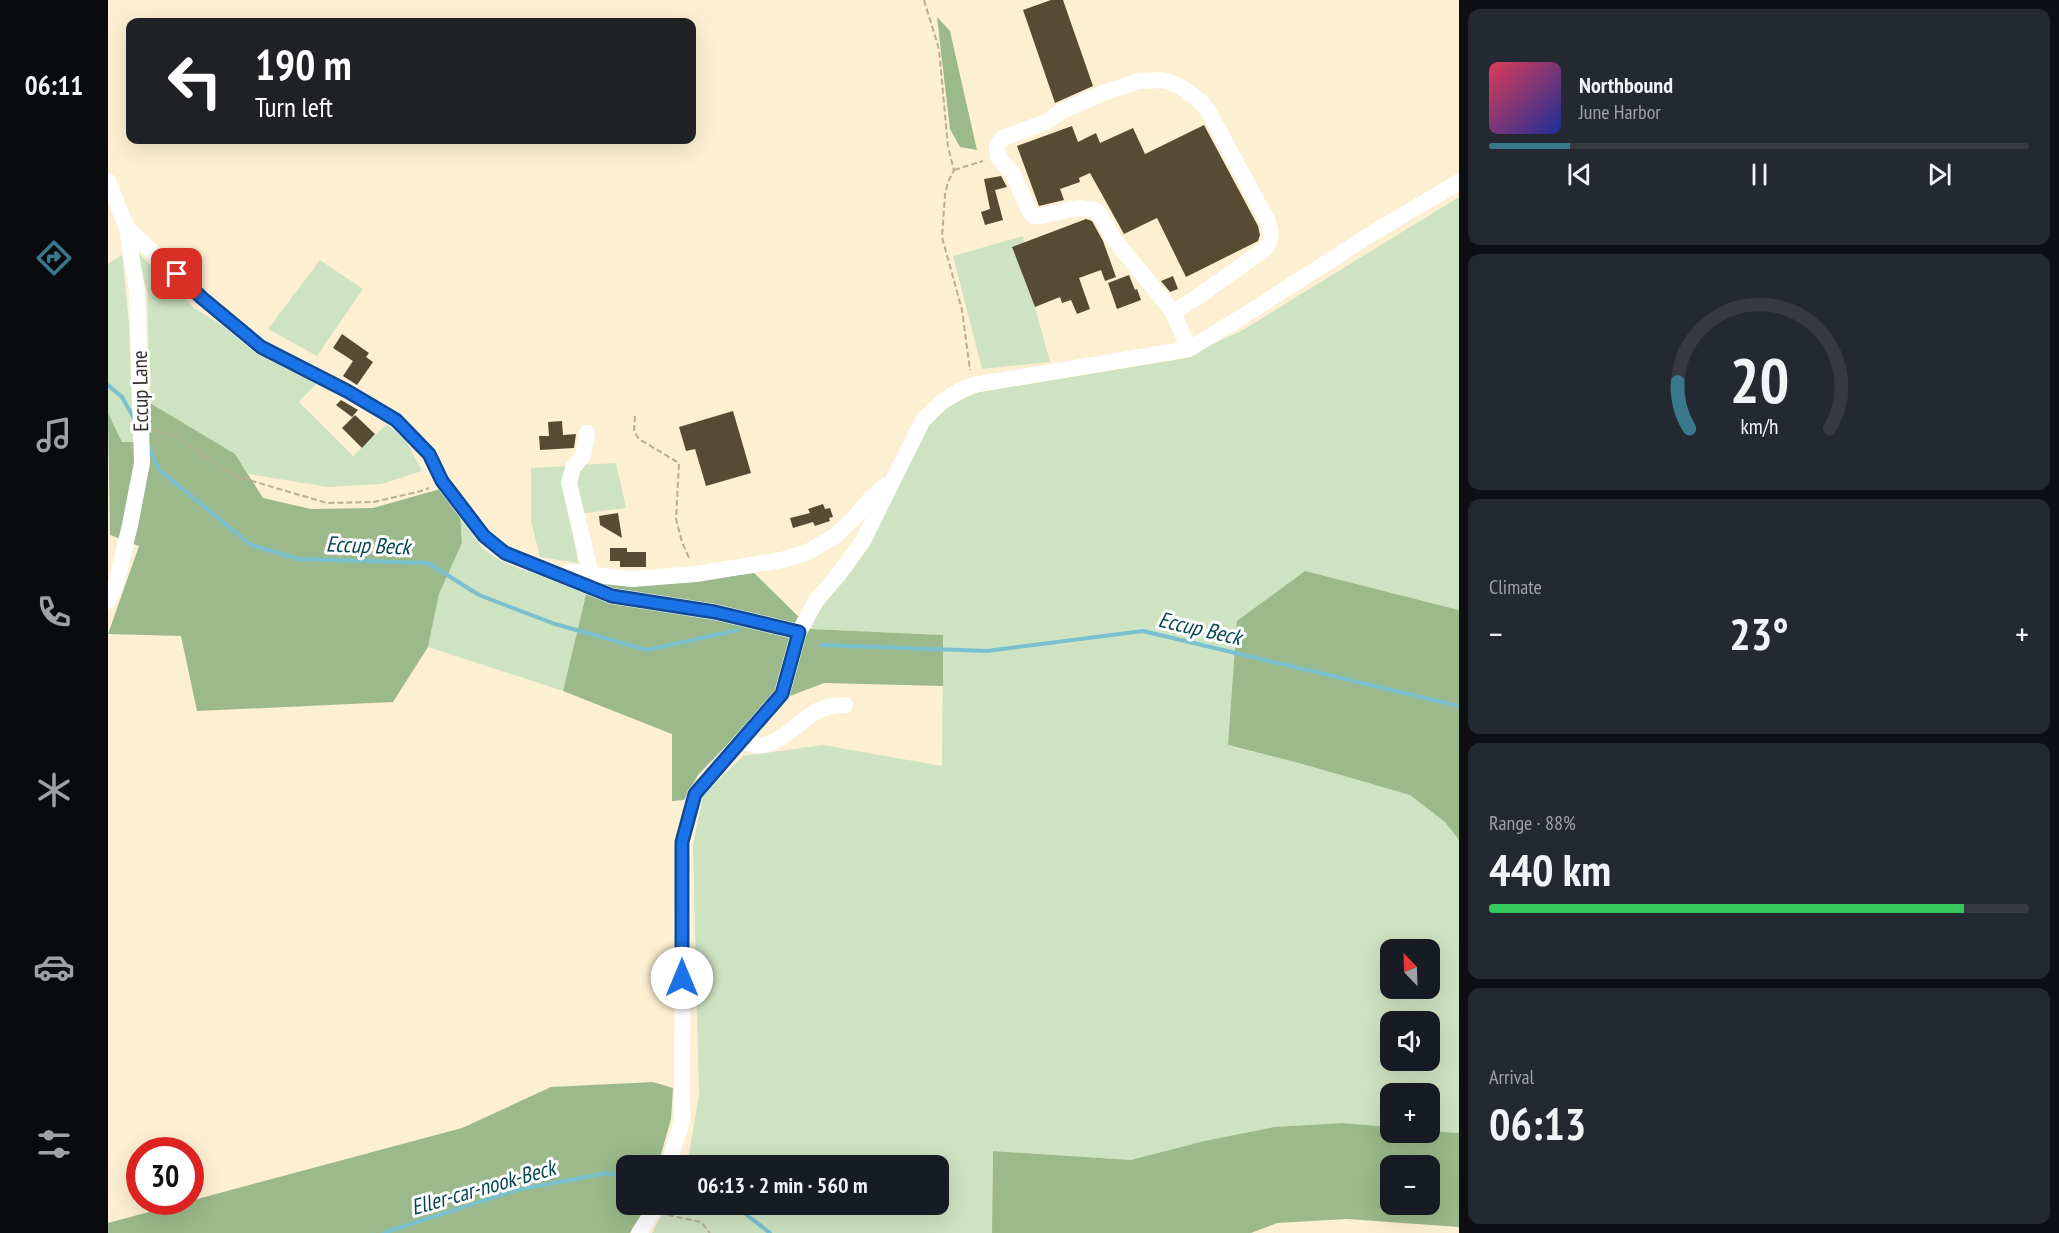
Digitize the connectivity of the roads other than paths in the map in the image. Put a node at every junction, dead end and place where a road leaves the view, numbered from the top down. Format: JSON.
{"nodes":[{"id":1,"x":108,"y":181,"type":"edge"},
{"id":2,"x":1459,"y":182,"type":"edge"},
{"id":3,"x":127,"y":228,"type":"junction"},
{"id":4,"x":1173,"y":312,"type":"junction"},
{"id":5,"x":1189,"y":349,"type":"junction"},
{"id":6,"x":587,"y":434,"type":"dead end"},
{"id":7,"x":891,"y":482,"type":"junction"},
{"id":8,"x":538,"y":567,"type":"junction"},
{"id":9,"x":591,"y":575,"type":"junction"},
{"id":10,"x":108,"y":601,"type":"edge"},
{"id":11,"x":799,"y":632,"type":"junction"},
{"id":12,"x":845,"y":705,"type":"dead end"},
{"id":13,"x":742,"y":740,"type":"junction"},
{"id":14,"x":671,"y":1155,"type":"edge"},
{"id":15,"x":651,"y":1215,"type":"edge"},
{"id":16,"x":639,"y":1233,"type":"edge"}],
"edges":[{"from":1,"to":3,"type":"street","name":"Eccup Lane"},
{"from":2,"to":5,"type":"street"},
{"from":3,"to":8,"type":"street"},
{"from":3,"to":10,"type":"street","name":"Eccup Lane"},
{"from":4,"to":4,"type":"street"},
{"from":4,"to":5,"type":"street"},
{"from":5,"to":7,"type":"street"},
{"from":6,"to":9,"type":"street"},
{"from":7,"to":9,"type":"street"},
{"from":7,"to":11,"type":"street"},
{"from":8,"to":9,"type":"street"},
{"from":8,"to":11,"type":"street"},
{"from":11,"to":13,"type":"street"},
{"from":12,"to":13,"type":"street"},
{"from":13,"to":14,"type":"street"},
{"from":15,"to":16,"type":"street"}]}
